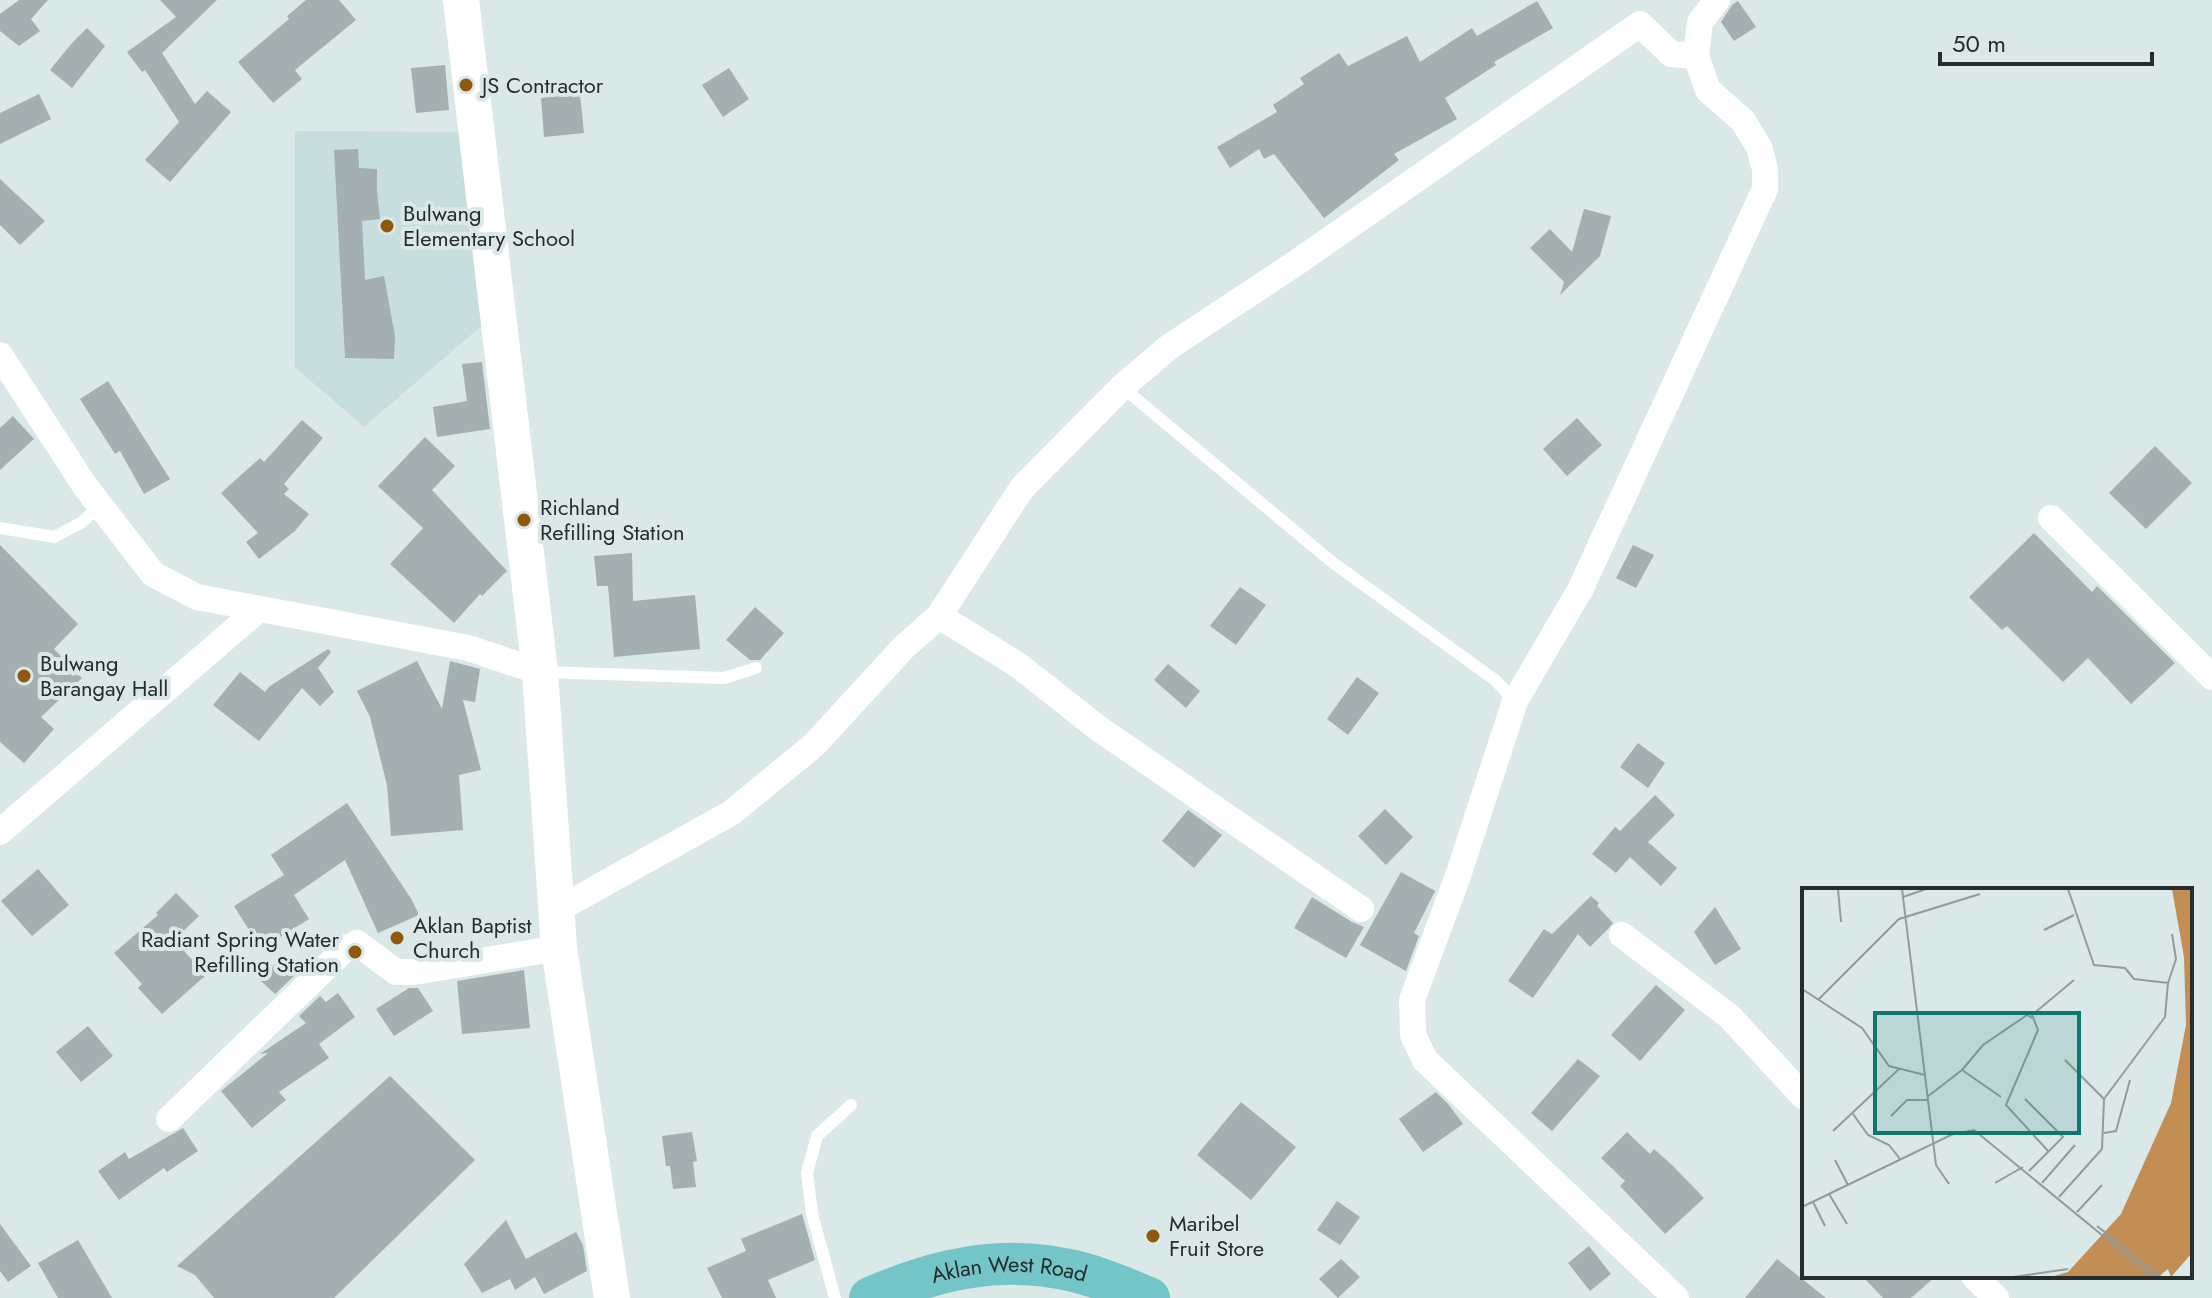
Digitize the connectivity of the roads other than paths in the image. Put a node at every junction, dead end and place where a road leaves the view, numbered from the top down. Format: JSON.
{"nodes":[{"id":1,"x":461,"y":0,"type":"edge"},
{"id":2,"x":1717,"y":0,"type":"edge"},
{"id":3,"x":1696,"y":56,"type":"junction"},
{"id":4,"x":0,"y":355,"type":"edge"},
{"id":5,"x":1122,"y":387,"type":"junction"},
{"id":6,"x":100,"y":505,"type":"junction"},
{"id":7,"x":2051,"y":518,"type":"dead end"},
{"id":8,"x":0,"y":528,"type":"edge"},
{"id":9,"x":259,"y":609,"type":"junction"},
{"id":10,"x":939,"y":616,"type":"junction"},
{"id":11,"x":756,"y":668,"type":"dead end"},
{"id":12,"x":540,"y":672,"type":"junction"},
{"id":13,"x":2212,"y":677,"type":"edge"},
{"id":14,"x":1515,"y":701,"type":"junction"},
{"id":15,"x":0,"y":832,"type":"edge"},
{"id":16,"x":1361,"y":909,"type":"dead end"},
{"id":17,"x":557,"y":910,"type":"junction"},
{"id":18,"x":1622,"y":935,"type":"dead end"},
{"id":19,"x":559,"y":948,"type":"junction"},
{"id":20,"x":1802,"y":1095,"type":"edge"},
{"id":21,"x":851,"y":1105,"type":"dead end"},
{"id":22,"x":169,"y":1119,"type":"dead end"},
{"id":23,"x":1976,"y":1278,"type":"edge"},
{"id":24,"x":612,"y":1298,"type":"edge"},
{"id":25,"x":835,"y":1298,"type":"edge"},
{"id":26,"x":870,"y":1298,"type":"edge"},
{"id":27,"x":1149,"y":1298,"type":"edge"},
{"id":28,"x":1676,"y":1298,"type":"edge"},
{"id":29,"x":1996,"y":1298,"type":"edge"}],
"edges":[{"from":1,"to":12,"type":"street"},
{"from":2,"to":3,"type":"street"},
{"from":3,"to":5,"type":"street"},
{"from":3,"to":14,"type":"street"},
{"from":4,"to":6,"type":"street"},
{"from":5,"to":10,"type":"street"},
{"from":5,"to":14,"type":"lane"},
{"from":6,"to":8,"type":"lane"},
{"from":6,"to":9,"type":"street"},
{"from":7,"to":13,"type":"street"},
{"from":9,"to":12,"type":"street"},
{"from":9,"to":15,"type":"street"},
{"from":10,"to":16,"type":"street"},
{"from":10,"to":17,"type":"street"},
{"from":11,"to":12,"type":"lane"},
{"from":12,"to":17,"type":"street"},
{"from":14,"to":28,"type":"street"},
{"from":17,"to":19,"type":"street"},
{"from":18,"to":20,"type":"street"},
{"from":19,"to":22,"type":"street"},
{"from":19,"to":24,"type":"street"},
{"from":21,"to":25,"type":"lane"},
{"from":23,"to":29,"type":"street"},
{"from":26,"to":27,"type":"main road","name":"Aklan West Road"}]}
